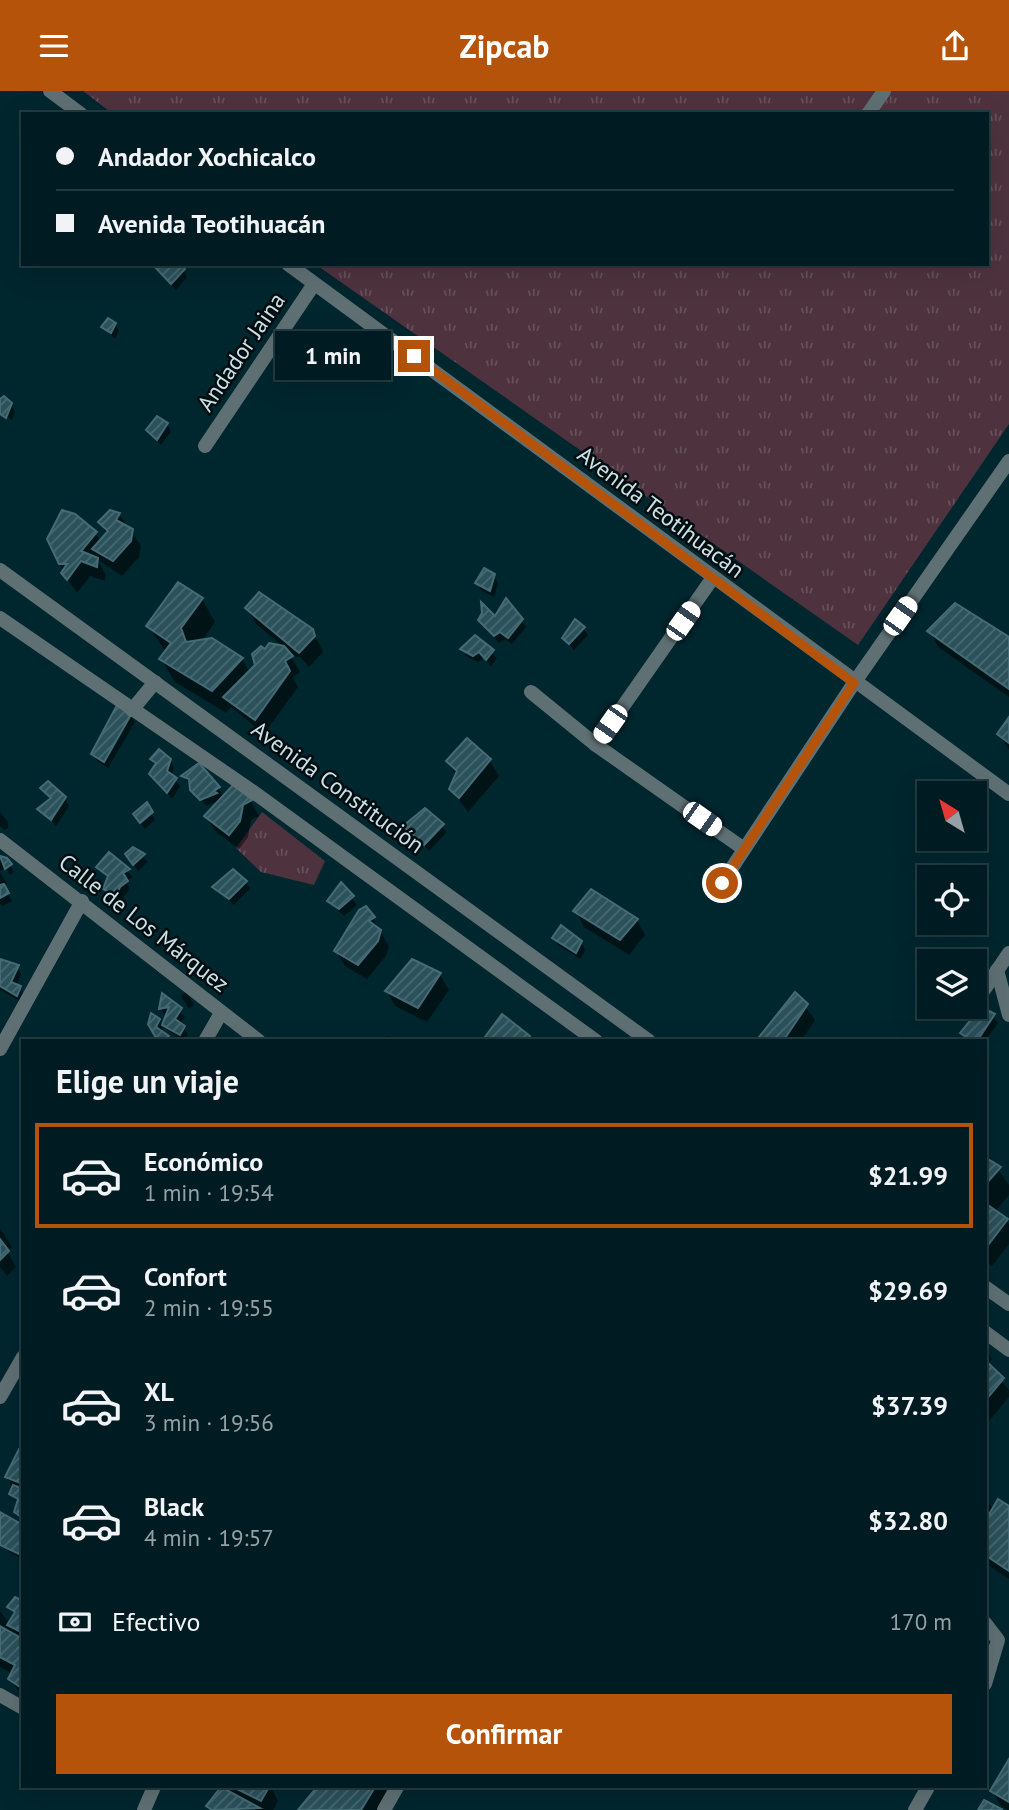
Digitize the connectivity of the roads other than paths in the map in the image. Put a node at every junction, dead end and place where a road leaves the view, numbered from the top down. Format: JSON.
{"nodes":[{"id":1,"x":50,"y":91,"type":"edge"},
{"id":2,"x":884,"y":91,"type":"edge"},
{"id":3,"x":78,"y":112,"type":"edge"},
{"id":4,"x":869,"y":112,"type":"edge"},
{"id":5,"x":291,"y":266,"type":"edge"},
{"id":6,"x":314,"y":284,"type":"junction"},
{"id":7,"x":205,"y":446,"type":"dead end"},
{"id":8,"x":1009,"y":461,"type":"edge"},
{"id":9,"x":0,"y":570,"type":"edge"},
{"id":10,"x":712,"y":579,"type":"junction"},
{"id":11,"x":0,"y":618,"type":"edge"},
{"id":12,"x":155,"y":682,"type":"junction"},
{"id":13,"x":854,"y":683,"type":"junction"},
{"id":14,"x":531,"y":692,"type":"dead end"},
{"id":15,"x":132,"y":710,"type":"junction"},
{"id":16,"x":596,"y":745,"type":"junction"},
{"id":17,"x":1009,"y":794,"type":"edge"},
{"id":18,"x":0,"y":840,"type":"edge"},
{"id":19,"x":744,"y":849,"type":"junction"},
{"id":20,"x":722,"y":883,"type":"dead end"},
{"id":21,"x":82,"y":901,"type":"junction"},
{"id":22,"x":1009,"y":953,"type":"edge"},
{"id":23,"x":997,"y":970,"type":"junction"},
{"id":24,"x":987,"y":985,"type":"edge"},
{"id":25,"x":221,"y":1013,"type":"junction"},
{"id":26,"x":1009,"y":1015,"type":"edge"},
{"id":27,"x":206,"y":1039,"type":"edge"},
{"id":28,"x":256,"y":1039,"type":"edge"},
{"id":29,"x":593,"y":1039,"type":"edge"},
{"id":30,"x":646,"y":1039,"type":"edge"},
{"id":31,"x":0,"y":1049,"type":"edge"},
{"id":32,"x":987,"y":1288,"type":"edge"},
{"id":33,"x":1009,"y":1304,"type":"edge"},
{"id":34,"x":987,"y":1334,"type":"edge"},
{"id":35,"x":1009,"y":1350,"type":"edge"},
{"id":36,"x":21,"y":1360,"type":"edge"},
{"id":37,"x":0,"y":1397,"type":"edge"},
{"id":38,"x":987,"y":1626,"type":"edge"},
{"id":39,"x":987,"y":1677,"type":"edge"},
{"id":40,"x":0,"y":1695,"type":"edge"},
{"id":41,"x":21,"y":1707,"type":"edge"},
{"id":42,"x":154,"y":1788,"type":"edge"},
{"id":43,"x":396,"y":1788,"type":"edge"},
{"id":44,"x":927,"y":1788,"type":"edge"},
{"id":45,"x":144,"y":1810,"type":"edge"},
{"id":46,"x":384,"y":1810,"type":"edge"},
{"id":47,"x":915,"y":1810,"type":"edge"}],
"edges":[{"from":1,"to":3,"type":"street"},
{"from":2,"to":4,"type":"street"},
{"from":5,"to":6,"type":"street","name":"Avenida Teotihuacán"},
{"from":6,"to":7,"type":"street","name":"Andador Jaina"},
{"from":6,"to":10,"type":"street","name":"Avenida Teotihuacán"},
{"from":8,"to":13,"type":"street"},
{"from":9,"to":12,"type":"street","name":"Avenida Constitución"},
{"from":10,"to":13,"type":"street","name":"Avenida Teotihuacán"},
{"from":10,"to":16,"type":"street"},
{"from":11,"to":15,"type":"street"},
{"from":12,"to":15,"type":"street"},
{"from":12,"to":30,"type":"street","name":"Avenida Constitución"},
{"from":13,"to":17,"type":"street","name":"Avenida Teotihuacán"},
{"from":13,"to":19,"type":"street"},
{"from":14,"to":16,"type":"street"},
{"from":15,"to":29,"type":"street"},
{"from":16,"to":19,"type":"street"},
{"from":18,"to":21,"type":"street","name":"Calle de Los Márquez"},
{"from":19,"to":20,"type":"street"},
{"from":21,"to":25,"type":"street","name":"Calle de Los Márquez"},
{"from":21,"to":31,"type":"street"},
{"from":22,"to":23,"type":"street"},
{"from":23,"to":24,"type":"street"},
{"from":23,"to":26,"type":"street"},
{"from":25,"to":27,"type":"street"},
{"from":25,"to":28,"type":"street","name":"Calle de Los Márquez"},
{"from":32,"to":33,"type":"street"},
{"from":34,"to":35,"type":"street"},
{"from":36,"to":37,"type":"street"},
{"from":38,"to":39,"type":"street"},
{"from":40,"to":41,"type":"street"},
{"from":42,"to":45,"type":"street"},
{"from":43,"to":46,"type":"street"},
{"from":44,"to":47,"type":"street"}]}
